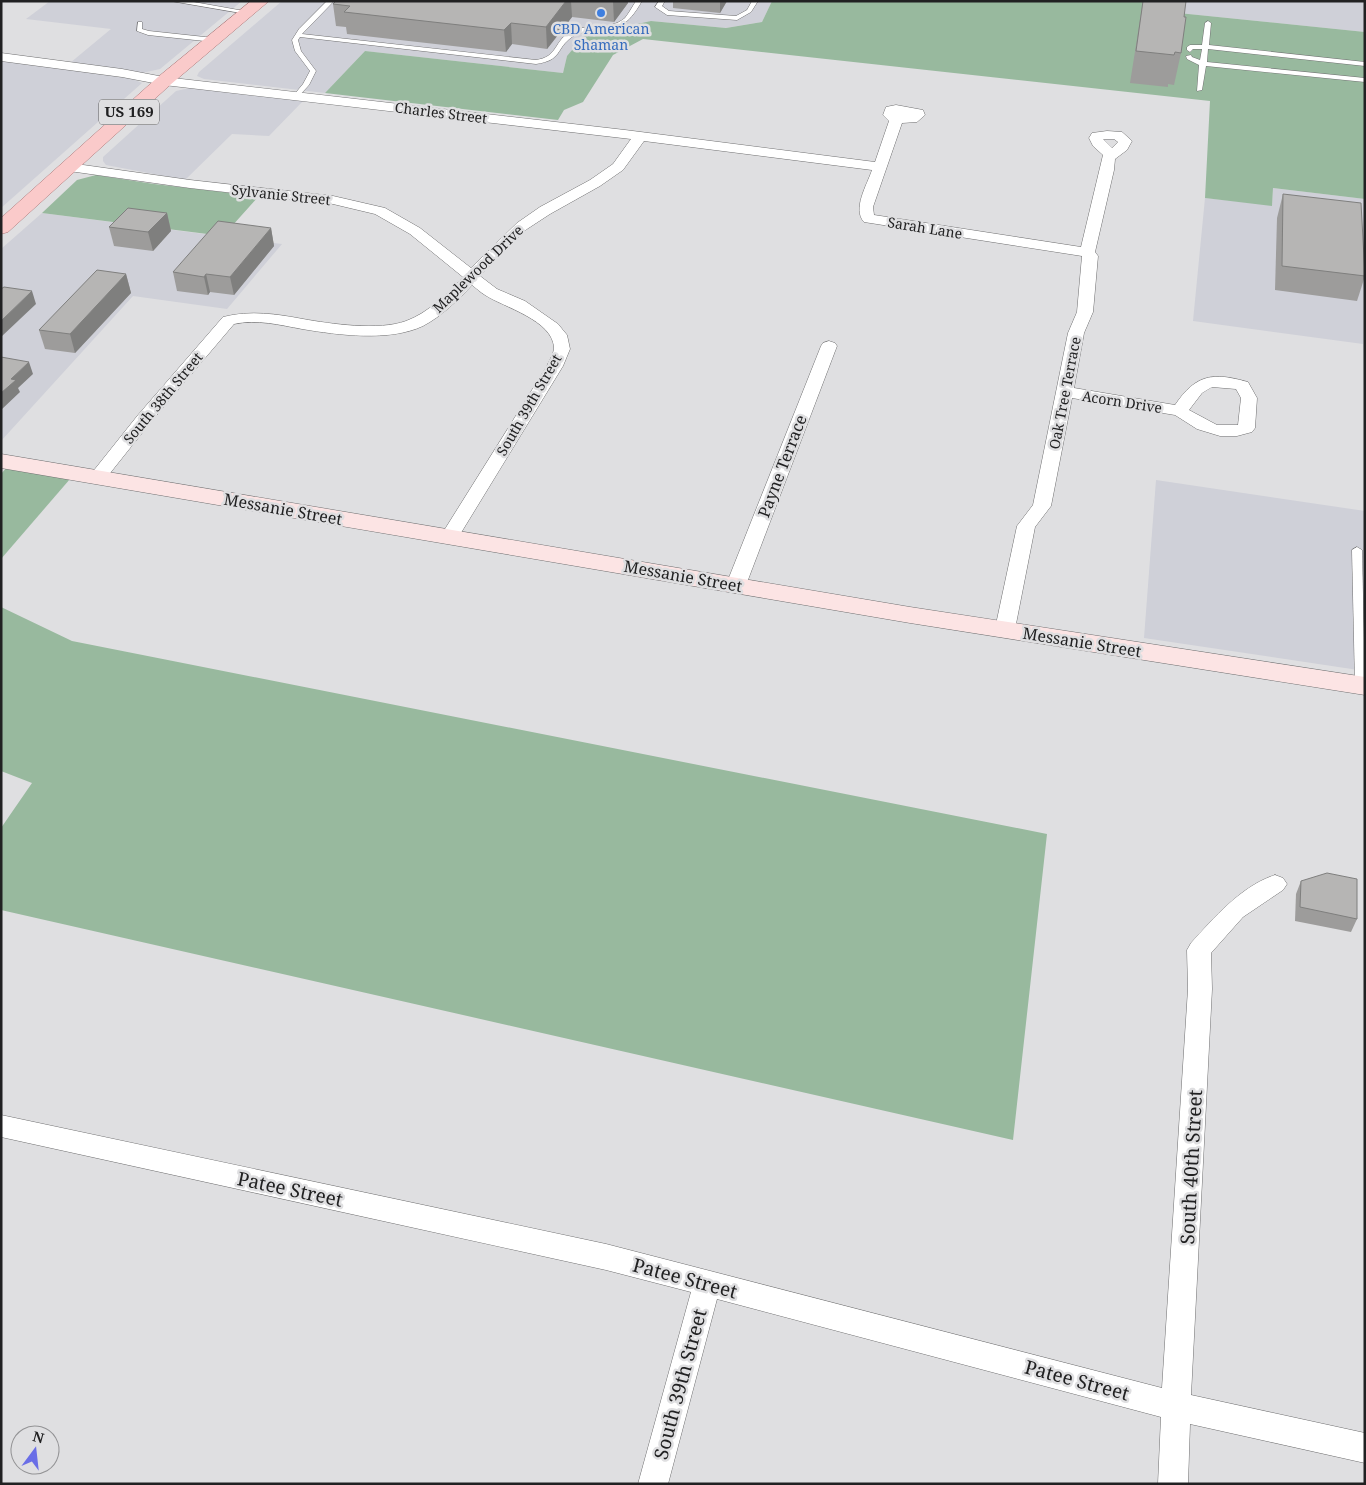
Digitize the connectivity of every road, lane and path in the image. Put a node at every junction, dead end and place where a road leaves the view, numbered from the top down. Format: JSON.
{"nodes":[{"id":1,"x":174,"y":1,"type":"edge"},
{"id":2,"x":224,"y":1,"type":"edge"},
{"id":3,"x":331,"y":1,"type":"edge"},
{"id":4,"x":639,"y":1,"type":"edge"},
{"id":5,"x":662,"y":1,"type":"edge"},
{"id":6,"x":755,"y":1,"type":"edge"},
{"id":7,"x":254,"y":7,"type":"edge"},
{"id":8,"x":216,"y":8,"type":"junction"},
{"id":9,"x":1208,"y":22,"type":"dead end"},
{"id":10,"x":140,"y":23,"type":"dead end"},
{"id":11,"x":298,"y":35,"type":"junction"},
{"id":12,"x":214,"y":40,"type":"junction"},
{"id":13,"x":1206,"y":47,"type":"junction"},
{"id":14,"x":1,"y":57,"type":"edge"},
{"id":15,"x":1203,"y":64,"type":"junction"},
{"id":16,"x":1365,"y":64,"type":"edge"},
{"id":17,"x":1365,"y":80,"type":"edge"},
{"id":18,"x":164,"y":81,"type":"junction"},
{"id":19,"x":1199,"y":90,"type":"dead end"},
{"id":20,"x":296,"y":96,"type":"junction"},
{"id":21,"x":897,"y":119,"type":"dead end"},
{"id":22,"x":640,"y":136,"type":"junction"},
{"id":23,"x":1111,"y":155,"type":"dead end"},
{"id":24,"x":69,"y":167,"type":"junction"},
{"id":25,"x":880,"y":167,"type":"junction"},
{"id":26,"x":1,"y":228,"type":"edge"},
{"id":27,"x":1087,"y":252,"type":"junction"},
{"id":28,"x":472,"y":277,"type":"junction"},
{"id":29,"x":230,"y":320,"type":"joint"},
{"id":30,"x":829,"y":346,"type":"dead end"},
{"id":31,"x":1064,"y":392,"type":"junction"},
{"id":32,"x":1180,"y":412,"type":"dead end"},
{"id":33,"x":1,"y":461,"type":"edge"},
{"id":34,"x":97,"y":478,"type":"junction"},
{"id":35,"x":449,"y":537,"type":"junction"},
{"id":36,"x":1357,"y":550,"type":"dead end"},
{"id":37,"x":736,"y":585,"type":"junction"},
{"id":38,"x":1005,"y":629,"type":"junction"},
{"id":39,"x":1362,"y":686,"type":"edge"},
{"id":40,"x":1274,"y":884,"type":"dead end"},
{"id":41,"x":1,"y":1126,"type":"edge"},
{"id":42,"x":707,"y":1284,"type":"junction"},
{"id":43,"x":1176,"y":1406,"type":"junction"},
{"id":44,"x":1365,"y":1448,"type":"edge"},
{"id":45,"x":653,"y":1484,"type":"edge"},
{"id":46,"x":1173,"y":1484,"type":"edge"}],
"edges":[{"from":1,"to":8,"type":"lane"},
{"from":2,"to":8,"type":"lane"},
{"from":3,"to":11,"type":"lane"},
{"from":4,"to":11,"type":"lane"},
{"from":5,"to":6,"type":"lane"},
{"from":7,"to":8,"type":"lane"},
{"from":7,"to":12,"type":"main road","number":"US 169"},
{"from":9,"to":13,"type":"lane"},
{"from":10,"to":12,"type":"lane"},
{"from":11,"to":20,"type":"lane"},
{"from":12,"to":18,"type":"main road","number":"US 169"},
{"from":13,"to":15,"type":"lane"},
{"from":13,"to":15,"type":"lane"},
{"from":13,"to":16,"type":"lane"},
{"from":14,"to":18,"type":"street","name":"Charles Street"},
{"from":15,"to":17,"type":"lane"},
{"from":15,"to":19,"type":"lane"},
{"from":18,"to":20,"type":"street","name":"Charles Street"},
{"from":18,"to":24,"type":"main road","number":"US 169"},
{"from":20,"to":22,"type":"street","name":"Charles Street"},
{"from":21,"to":25,"type":"street","name":"Sarah Lane"},
{"from":22,"to":25,"type":"street","name":"Charles Street"},
{"from":22,"to":28,"type":"street","name":"Maplewood Drive"},
{"from":23,"to":27,"type":"street","name":"Oak Tree Terrace"},
{"from":24,"to":26,"type":"main road","number":"US 169"},
{"from":24,"to":28,"type":"street","name":"Sylvanie Street"},
{"from":25,"to":27,"type":"street","name":"Sarah Lane"},
{"from":27,"to":31,"type":"street","name":"Oak Tree Terrace"},
{"from":28,"to":29,"type":"street","name":"Maplewood Drive"},
{"from":28,"to":35,"type":"street","name":"South 39th Street"},
{"from":29,"to":34,"type":"street","name":"South 38th Street"},
{"from":30,"to":37,"type":"street","name":"Payne Terrace"},
{"from":31,"to":32,"type":"street","name":"Acorn Drive"},
{"from":31,"to":38,"type":"street","name":"Oak Tree Terrace"},
{"from":33,"to":34,"type":"street","name":"Messanie Street"},
{"from":34,"to":35,"type":"street","name":"Messanie Street"},
{"from":35,"to":37,"type":"street","name":"Messanie Street"},
{"from":36,"to":39,"type":"lane"},
{"from":37,"to":38,"type":"street","name":"Messanie Street"},
{"from":38,"to":39,"type":"street","name":"Messanie Street"},
{"from":40,"to":43,"type":"street","name":"South 40th Street"},
{"from":41,"to":42,"type":"street","name":"Patee Street"},
{"from":42,"to":43,"type":"street","name":"Patee Street"},
{"from":42,"to":45,"type":"street","name":"South 39th Street"},
{"from":43,"to":44,"type":"street","name":"Patee Street"},
{"from":43,"to":46,"type":"street","name":"South 40th Street"}]}
